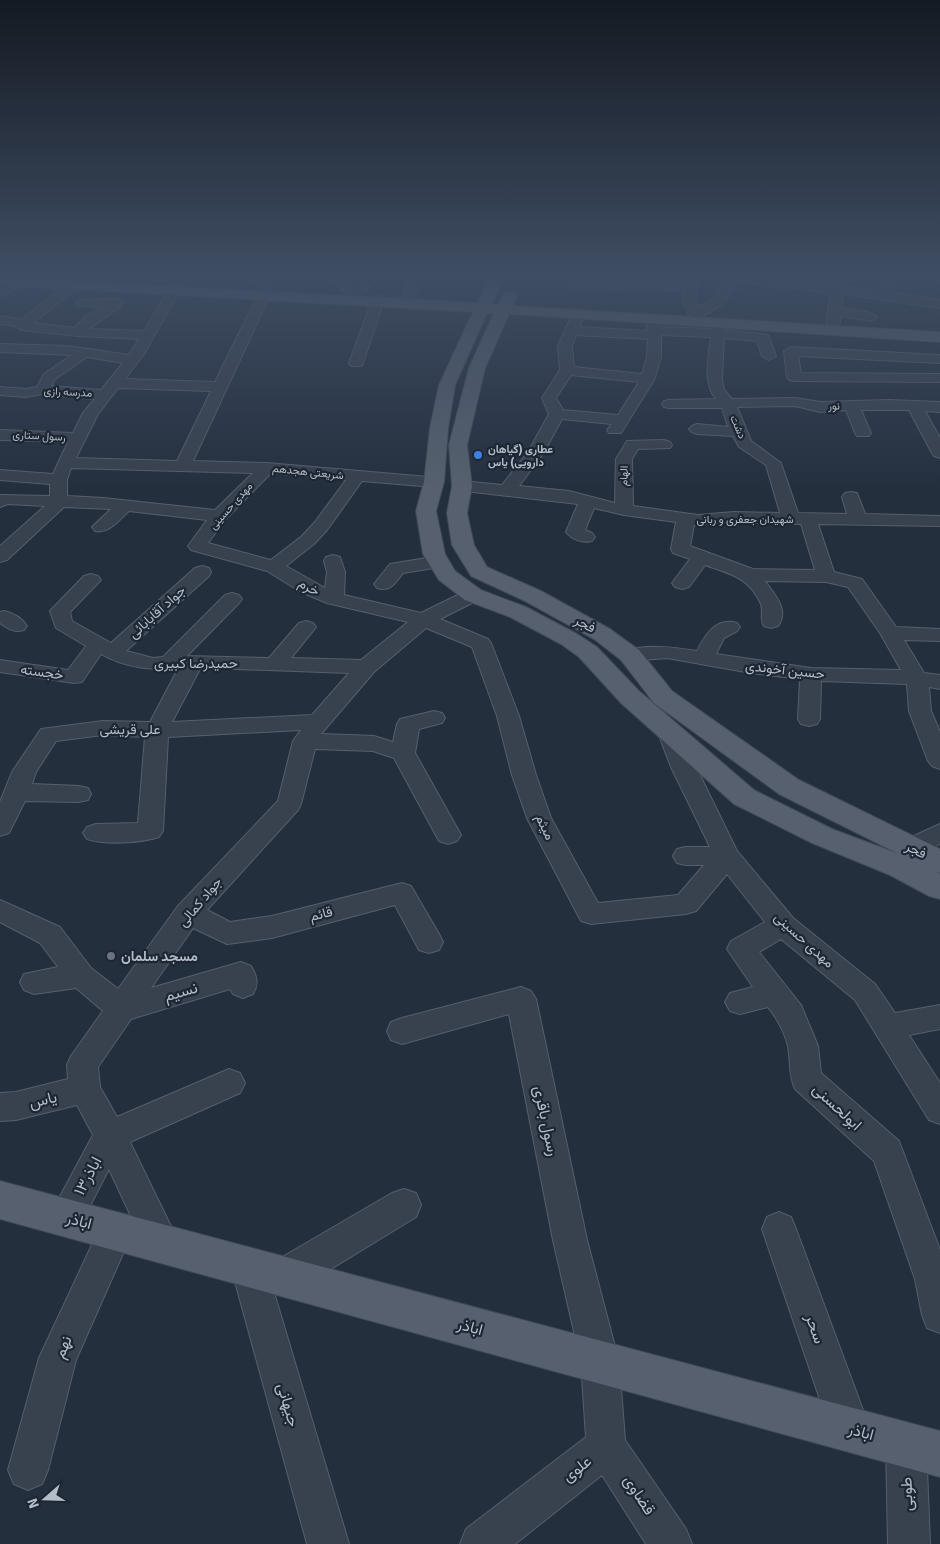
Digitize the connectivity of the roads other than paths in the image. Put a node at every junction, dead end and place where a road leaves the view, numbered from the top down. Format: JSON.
{"nodes":[{"id":1,"x":141,"y":345,"type":"edge"},
{"id":2,"x":240,"y":345,"type":"edge"},
{"id":3,"x":362,"y":345,"type":"edge"},
{"id":4,"x":470,"y":345,"type":"edge"},
{"id":5,"x":483,"y":345,"type":"edge"},
{"id":6,"x":565,"y":345,"type":"edge"},
{"id":7,"x":653,"y":345,"type":"edge"},
{"id":8,"x":717,"y":345,"type":"edge"},
{"id":9,"x":765,"y":345,"type":"edge"},
{"id":10,"x":855,"y":345,"type":"edge"},
{"id":11,"x":899,"y":345,"type":"edge"},
{"id":12,"x":0,"y":348,"type":"edge"},
{"id":13,"x":37,"y":350,"type":"junction"},
{"id":14,"x":84,"y":353,"type":"junction"},
{"id":15,"x":858,"y":355,"type":"junction"},
{"id":16,"x":770,"y":356,"type":"dead end"},
{"id":17,"x":906,"y":358,"type":"junction"},
{"id":18,"x":940,"y":359,"type":"edge"},
{"id":19,"x":132,"y":360,"type":"junction"},
{"id":20,"x":21,"y":362,"type":"dead end"},
{"id":21,"x":356,"y":363,"type":"dead end"},
{"id":22,"x":567,"y":370,"type":"junction"},
{"id":23,"x":916,"y":377,"type":"junction"},
{"id":24,"x":647,"y":378,"type":"junction"},
{"id":25,"x":865,"y":378,"type":"junction"},
{"id":26,"x":940,"y":378,"type":"edge"},
{"id":27,"x":220,"y":387,"type":"junction"},
{"id":28,"x":110,"y":389,"type":"junction"},
{"id":29,"x":42,"y":390,"type":"junction"},
{"id":30,"x":0,"y":391,"type":"edge"},
{"id":31,"x":728,"y":403,"type":"junction"},
{"id":32,"x":670,"y":404,"type":"dead end"},
{"id":33,"x":874,"y":405,"type":"junction"},
{"id":34,"x":852,"y":406,"type":"junction"},
{"id":35,"x":915,"y":407,"type":"junction"},
{"id":36,"x":940,"y":407,"type":"edge"},
{"id":37,"x":557,"y":414,"type":"junction"},
{"id":38,"x":697,"y":429,"type":"dead end"},
{"id":39,"x":738,"y":432,"type":"junction"},
{"id":40,"x":863,"y":433,"type":"dead end"},
{"id":41,"x":0,"y":435,"type":"edge"},
{"id":42,"x":77,"y":438,"type":"junction"},
{"id":43,"x":664,"y":445,"type":"dead end"},
{"id":44,"x":940,"y":453,"type":"edge"},
{"id":45,"x":65,"y":464,"type":"junction"},
{"id":46,"x":183,"y":465,"type":"junction"},
{"id":47,"x":266,"y":468,"type":"junction"},
{"id":48,"x":0,"y":475,"type":"edge"},
{"id":49,"x":356,"y":476,"type":"junction"},
{"id":50,"x":59,"y":480,"type":"junction"},
{"id":51,"x":434,"y":482,"type":"junction"},
{"id":52,"x":462,"y":486,"type":"junction"},
{"id":53,"x":506,"y":490,"type":"junction"},
{"id":54,"x":851,"y":497,"type":"dead end"},
{"id":55,"x":588,"y":501,"type":"junction"},
{"id":56,"x":0,"y":502,"type":"edge"},
{"id":57,"x":58,"y":503,"type":"junction"},
{"id":58,"x":125,"y":506,"type":"junction"},
{"id":59,"x":624,"y":510,"type":"junction"},
{"id":60,"x":219,"y":516,"type":"junction"},
{"id":61,"x":686,"y":518,"type":"junction"},
{"id":62,"x":800,"y":519,"type":"junction"},
{"id":63,"x":858,"y":520,"type":"junction"},
{"id":64,"x":940,"y":521,"type":"edge"},
{"id":65,"x":101,"y":527,"type":"dead end"},
{"id":66,"x":586,"y":537,"type":"dead end"},
{"id":67,"x":197,"y":546,"type":"joint"},
{"id":68,"x":0,"y":556,"type":"edge"},
{"id":69,"x":701,"y":557,"type":"junction"},
{"id":70,"x":333,"y":561,"type":"dead end"},
{"id":71,"x":439,"y":562,"type":"junction"},
{"id":72,"x":274,"y":567,"type":"junction"},
{"id":73,"x":202,"y":572,"type":"dead end"},
{"id":74,"x":751,"y":574,"type":"junction"},
{"id":75,"x":826,"y":576,"type":"junction"},
{"id":76,"x":91,"y":580,"type":"dead end"},
{"id":77,"x":682,"y":583,"type":"dead end"},
{"id":78,"x":384,"y":584,"type":"dead end"},
{"id":79,"x":473,"y":595,"type":"junction"},
{"id":80,"x":232,"y":599,"type":"dead end"},
{"id":81,"x":334,"y":599,"type":"junction"},
{"id":82,"x":423,"y":620,"type":"junction"},
{"id":83,"x":771,"y":622,"type":"dead end"},
{"id":84,"x":306,"y":627,"type":"dead end"},
{"id":85,"x":730,"y":627,"type":"dead end"},
{"id":86,"x":890,"y":633,"type":"junction"},
{"id":87,"x":940,"y":635,"type":"edge"},
{"id":88,"x":106,"y":648,"type":"junction"},
{"id":89,"x":630,"y":655,"type":"junction"},
{"id":90,"x":704,"y":658,"type":"junction"},
{"id":91,"x":192,"y":663,"type":"junction"},
{"id":92,"x":168,"y":664,"type":"junction"},
{"id":93,"x":275,"y":664,"type":"junction"},
{"id":94,"x":0,"y":666,"type":"edge"},
{"id":95,"x":366,"y":667,"type":"junction"},
{"id":96,"x":812,"y":674,"type":"junction"},
{"id":97,"x":917,"y":679,"type":"junction"},
{"id":98,"x":940,"y":682,"type":"edge"},
{"id":99,"x":434,"y":718,"type":"dead end"},
{"id":100,"x":809,"y":719,"type":"dead end"},
{"id":101,"x":157,"y":730,"type":"junction"},
{"id":102,"x":311,"y":731,"type":"junction"},
{"id":103,"x":670,"y":734,"type":"junction"},
{"id":104,"x":403,"y":752,"type":"junction"},
{"id":105,"x":940,"y":761,"type":"edge"},
{"id":106,"x":17,"y":792,"type":"junction"},
{"id":107,"x":79,"y":794,"type":"dead end"},
{"id":108,"x":0,"y":827,"type":"edge"},
{"id":109,"x":96,"y":833,"type":"dead end"},
{"id":110,"x":940,"y":833,"type":"edge"},
{"id":111,"x":448,"y":835,"type":"dead end"},
{"id":112,"x":912,"y":848,"type":"junction"},
{"id":113,"x":686,"y":856,"type":"dead end"},
{"id":114,"x":727,"y":856,"type":"junction"},
{"id":115,"x":940,"y":862,"type":"edge"},
{"id":116,"x":940,"y":888,"type":"edge"},
{"id":117,"x":0,"y":910,"type":"edge"},
{"id":118,"x":188,"y":912,"type":"junction"},
{"id":119,"x":784,"y":926,"type":"junction"},
{"id":120,"x":429,"y":942,"type":"dead end"},
{"id":121,"x":81,"y":976,"type":"junction"},
{"id":122,"x":242,"y":980,"type":"dead end"},
{"id":123,"x":34,"y":982,"type":"dead end"},
{"id":124,"x":775,"y":993,"type":"junction"},
{"id":125,"x":740,"y":1002,"type":"dead end"},
{"id":126,"x":122,"y":1009,"type":"junction"},
{"id":127,"x":940,"y":1017,"type":"edge"},
{"id":128,"x":887,"y":1027,"type":"junction"},
{"id":129,"x":402,"y":1031,"type":"dead end"},
{"id":130,"x":229,"y":1083,"type":"dead end"},
{"id":131,"x":85,"y":1089,"type":"junction"},
{"id":132,"x":938,"y":1105,"type":"edge"},
{"id":133,"x":0,"y":1107,"type":"edge"},
{"id":134,"x":110,"y":1135,"type":"junction"},
{"id":135,"x":0,"y":1200,"type":"edge"},
{"id":136,"x":404,"y":1205,"type":"dead end"},
{"id":137,"x":66,"y":1217,"type":"junction"},
{"id":138,"x":779,"y":1229,"type":"dead end"},
{"id":139,"x":116,"y":1231,"type":"junction"},
{"id":140,"x":161,"y":1243,"type":"junction"},
{"id":141,"x":267,"y":1272,"type":"junction"},
{"id":142,"x":940,"y":1315,"type":"edge"},
{"id":143,"x":600,"y":1362,"type":"junction"},
{"id":144,"x":850,"y":1429,"type":"junction"},
{"id":145,"x":606,"y":1446,"type":"junction"},
{"id":146,"x":923,"y":1449,"type":"edge"},
{"id":147,"x":28,"y":1470,"type":"dead end"},
{"id":148,"x":328,"y":1544,"type":"edge"},
{"id":149,"x":481,"y":1544,"type":"edge"},
{"id":150,"x":671,"y":1544,"type":"edge"},
{"id":151,"x":909,"y":1544,"type":"edge"}],
"edges":[{"from":1,"to":19,"type":"street"},
{"from":2,"to":27,"type":"street"},
{"from":3,"to":21,"type":"street"},
{"from":4,"to":51,"type":"main road"},
{"from":5,"to":52,"type":"main road","name":"فجر"},
{"from":6,"to":22,"type":"street"},
{"from":7,"to":24,"type":"street"},
{"from":8,"to":31,"type":"street","name":"دشت"},
{"from":9,"to":16,"type":"street"},
{"from":10,"to":15,"type":"street"},
{"from":11,"to":17,"type":"street"},
{"from":12,"to":13,"type":"street"},
{"from":13,"to":14,"type":"street"},
{"from":13,"to":20,"type":"street"},
{"from":14,"to":19,"type":"street"},
{"from":14,"to":29,"type":"street"},
{"from":15,"to":17,"type":"street"},
{"from":15,"to":25,"type":"street"},
{"from":15,"to":25,"type":"street"},
{"from":17,"to":18,"type":"street"},
{"from":17,"to":23,"type":"street"},
{"from":19,"to":28,"type":"street"},
{"from":22,"to":24,"type":"street"},
{"from":22,"to":37,"type":"street"},
{"from":23,"to":25,"type":"street"},
{"from":23,"to":26,"type":"street"},
{"from":24,"to":37,"type":"street"},
{"from":25,"to":33,"type":"street"},
{"from":27,"to":28,"type":"street","name":"مدرسه رازی"},
{"from":27,"to":46,"type":"street"},
{"from":28,"to":29,"type":"street","name":"مدرسه رازی"},
{"from":28,"to":42,"type":"street"},
{"from":29,"to":30,"type":"street","name":"مدرسه رازی"},
{"from":31,"to":32,"type":"street","name":"نور"},
{"from":31,"to":34,"type":"street","name":"نور"},
{"from":31,"to":39,"type":"street","name":"دشت"},
{"from":33,"to":34,"type":"street","name":"نور"},
{"from":33,"to":35,"type":"street","name":"نور"},
{"from":34,"to":40,"type":"street"},
{"from":35,"to":36,"type":"street","name":"نور"},
{"from":35,"to":44,"type":"street"},
{"from":37,"to":53,"type":"street"},
{"from":38,"to":39,"type":"street"},
{"from":39,"to":62,"type":"street","name":"دشت"},
{"from":41,"to":42,"type":"street","name":"رسول ستاری"},
{"from":42,"to":45,"type":"street"},
{"from":43,"to":59,"type":"street","name":"الهام"},
{"from":45,"to":46,"type":"street","name":"شریعتی هجدهم"},
{"from":45,"to":50,"type":"street"},
{"from":46,"to":47,"type":"street","name":"شریعتی هجدهم"},
{"from":47,"to":49,"type":"street","name":"شریعتی هجدهم"},
{"from":47,"to":60,"type":"street","name":"مهدی حسینی"},
{"from":48,"to":50,"type":"street"},
{"from":49,"to":51,"type":"street","name":"شریعتی هجدهم"},
{"from":49,"to":72,"type":"street"},
{"from":50,"to":57,"type":"street"},
{"from":51,"to":52,"type":"main road"},
{"from":51,"to":71,"type":"main road"},
{"from":52,"to":53,"type":"street","name":"شهیدان جعفری و ربانی"},
{"from":52,"to":89,"type":"main road","name":"فجر"},
{"from":53,"to":55,"type":"street","name":"شهیدان جعفری و ربانی"},
{"from":54,"to":63,"type":"street"},
{"from":55,"to":59,"type":"street","name":"شهیدان جعفری و ربانی"},
{"from":55,"to":66,"type":"street"},
{"from":56,"to":57,"type":"street"},
{"from":57,"to":58,"type":"street"},
{"from":57,"to":68,"type":"street"},
{"from":58,"to":60,"type":"street"},
{"from":58,"to":65,"type":"street"},
{"from":59,"to":61,"type":"street","name":"شهیدان جعفری و ربانی"},
{"from":60,"to":67,"type":"street","name":"مهدی حسینی"},
{"from":61,"to":62,"type":"street","name":"شهیدان جعفری و ربانی"},
{"from":61,"to":69,"type":"street"},
{"from":62,"to":63,"type":"street","name":"شهیدان جعفری و ربانی"},
{"from":62,"to":75,"type":"street","name":"دشت"},
{"from":63,"to":64,"type":"street","name":"شهیدان جعفری و ربانی"},
{"from":67,"to":72,"type":"street","name":"خرم"},
{"from":69,"to":74,"type":"street"},
{"from":69,"to":77,"type":"street"},
{"from":70,"to":81,"type":"street"},
{"from":71,"to":78,"type":"street"},
{"from":71,"to":79,"type":"main road"},
{"from":72,"to":81,"type":"street","name":"خرم"},
{"from":73,"to":88,"type":"street","name":"جواد آقابابائی"},
{"from":74,"to":75,"type":"street"},
{"from":74,"to":83,"type":"street"},
{"from":75,"to":86,"type":"street"},
{"from":76,"to":88,"type":"street","name":"حمیدرضا کبیری"},
{"from":79,"to":82,"type":"street","name":"جواد کمالی"},
{"from":79,"to":103,"type":"main road"},
{"from":80,"to":92,"type":"street"},
{"from":81,"to":82,"type":"street","name":"خرم"},
{"from":82,"to":95,"type":"street","name":"جواد کمالی"},
{"from":82,"to":114,"type":"street","name":"میثم"},
{"from":84,"to":93,"type":"street"},
{"from":85,"to":90,"type":"street"},
{"from":86,"to":87,"type":"street"},
{"from":86,"to":97,"type":"street"},
{"from":88,"to":92,"type":"street","name":"حمیدرضا کبیری"},
{"from":88,"to":94,"type":"street","name":"خجسته"},
{"from":89,"to":90,"type":"street","name":"حسین آخوندی"},
{"from":89,"to":112,"type":"main road","name":"فجر"},
{"from":90,"to":96,"type":"street","name":"حسین آخوندی"},
{"from":91,"to":92,"type":"street","name":"حمیدرضا کبیری"},
{"from":91,"to":93,"type":"street","name":"حمیدرضا کبیری"},
{"from":91,"to":101,"type":"street"},
{"from":93,"to":95,"type":"street","name":"حمیدرضا کبیری"},
{"from":95,"to":102,"type":"street","name":"جواد کمالی"},
{"from":96,"to":97,"type":"street","name":"حسین آخوندی"},
{"from":96,"to":100,"type":"street"},
{"from":97,"to":98,"type":"street","name":"حسین آخوندی"},
{"from":97,"to":105,"type":"street"},
{"from":99,"to":104,"type":"street"},
{"from":101,"to":102,"type":"street","name":"علی قریشی"},
{"from":101,"to":106,"type":"street","name":"علی قریشی"},
{"from":101,"to":109,"type":"street"},
{"from":102,"to":104,"type":"street","name":"علی قریشی"},
{"from":102,"to":118,"type":"street","name":"جواد کمالی"},
{"from":103,"to":114,"type":"street","name":"مهدی حسینی"},
{"from":103,"to":116,"type":"main road"},
{"from":104,"to":111,"type":"street"},
{"from":106,"to":107,"type":"street"},
{"from":106,"to":108,"type":"street","name":"علی قریشی"},
{"from":110,"to":112,"type":"street"},
{"from":112,"to":115,"type":"main road","name":"فجر"},
{"from":113,"to":114,"type":"street"},
{"from":114,"to":119,"type":"street","name":"مهدی حسینی"},
{"from":117,"to":121,"type":"street"},
{"from":118,"to":120,"type":"street","name":"قائم"},
{"from":118,"to":126,"type":"street","name":"جواد کمالی"},
{"from":119,"to":124,"type":"street","name":"ابولحسنی"},
{"from":119,"to":128,"type":"street","name":"مهدی حسینی"},
{"from":121,"to":123,"type":"street"},
{"from":121,"to":126,"type":"street"},
{"from":122,"to":126,"type":"street","name":"نسیم"},
{"from":124,"to":125,"type":"street"},
{"from":124,"to":142,"type":"street","name":"ابولحسنی"},
{"from":126,"to":131,"type":"street","name":"جواد کمالی"},
{"from":127,"to":128,"type":"street"},
{"from":128,"to":132,"type":"street","name":"مهدی حسینی"},
{"from":129,"to":143,"type":"street","name":"رسول باقری"},
{"from":130,"to":134,"type":"street"},
{"from":131,"to":133,"type":"street","name":"یاس"},
{"from":131,"to":134,"type":"street","name":"جواد کمالی"},
{"from":134,"to":137,"type":"street","name":"اباذر۱۳"},
{"from":134,"to":140,"type":"street","name":"جواد کمالی"},
{"from":135,"to":137,"type":"main road","name":"اباذر"},
{"from":136,"to":141,"type":"street"},
{"from":137,"to":139,"type":"main road","name":"اباذر"},
{"from":138,"to":144,"type":"street","name":"سحر"},
{"from":139,"to":140,"type":"main road","name":"اباذر"},
{"from":139,"to":147,"type":"street","name":"نهم"},
{"from":140,"to":141,"type":"main road","name":"اباذر"},
{"from":141,"to":143,"type":"main road","name":"اباذر"},
{"from":141,"to":148,"type":"street","name":"جیهانی"},
{"from":143,"to":144,"type":"main road","name":"اباذر"},
{"from":143,"to":145,"type":"street"},
{"from":144,"to":146,"type":"main road","name":"اباذر"},
{"from":145,"to":149,"type":"street","name":"علوی"},
{"from":145,"to":150,"type":"street","name":"قضاوی"},
{"from":146,"to":151,"type":"street","name":"طوبی"}]}
